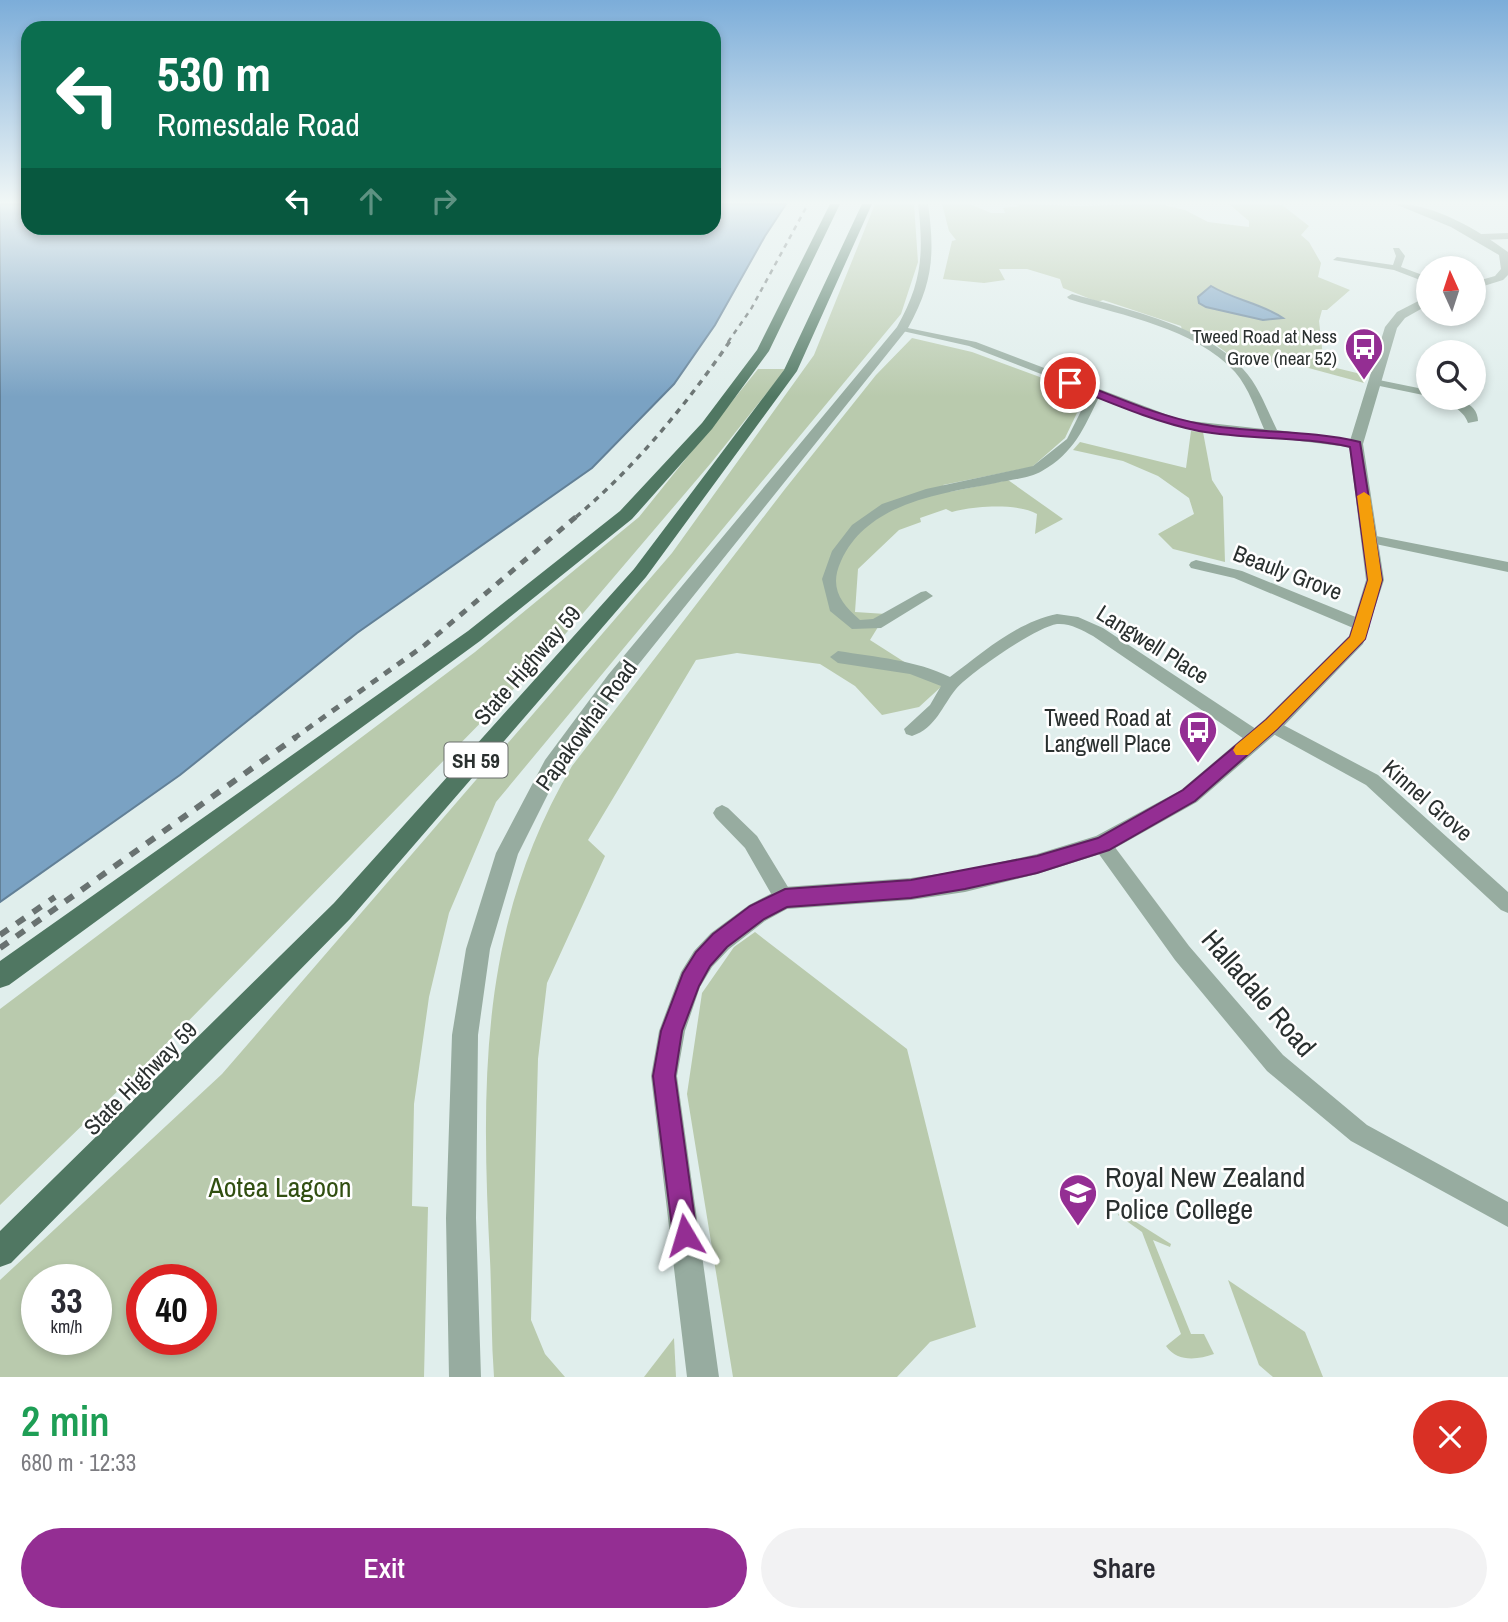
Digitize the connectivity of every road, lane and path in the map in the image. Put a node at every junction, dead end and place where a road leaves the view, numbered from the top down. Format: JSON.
{"nodes":[{"id":1,"x":804,"y":268,"type":"edge"},
{"id":2,"x":838,"y":268,"type":"edge"},
{"id":3,"x":927,"y":268,"type":"edge"},
{"id":4,"x":1396,"y":268,"type":"edge"},
{"id":5,"x":1416,"y":276,"type":"edge"},
{"id":6,"x":1504,"y":279,"type":"edge"},
{"id":7,"x":1486,"y":283,"type":"edge"},
{"id":8,"x":1072,"y":297,"type":"dead end"},
{"id":9,"x":1416,"y":307,"type":"edge"},
{"id":10,"x":902,"y":328,"type":"junction"},
{"id":11,"x":1374,"y":382,"type":"junction"},
{"id":12,"x":1416,"y":391,"type":"edge"},
{"id":13,"x":1095,"y":393,"type":"junction"},
{"id":14,"x":1466,"y":410,"type":"edge"},
{"id":15,"x":1472,"y":421,"type":"dead end"},
{"id":16,"x":1272,"y":433,"type":"junction"},
{"id":17,"x":1356,"y":444,"type":"junction"},
{"id":18,"x":1371,"y":539,"type":"junction"},
{"id":19,"x":1196,"y":565,"type":"dead end"},
{"id":20,"x":1508,"y":567,"type":"edge"},
{"id":21,"x":926,"y":596,"type":"dead end"},
{"id":22,"x":1363,"y":626,"type":"junction"},
{"id":23,"x":838,"y":657,"type":"dead end"},
{"id":24,"x":951,"y":684,"type":"junction"},
{"id":25,"x":912,"y":729,"type":"dead end"},
{"id":26,"x":1264,"y":731,"type":"junction"},
{"id":27,"x":722,"y":813,"type":"dead end"},
{"id":28,"x":1102,"y":844,"type":"junction"},
{"id":29,"x":785,"y":898,"type":"junction"},
{"id":30,"x":1508,"y":904,"type":"edge"},
{"id":31,"x":0,"y":976,"type":"edge"},
{"id":32,"x":1508,"y":1215,"type":"edge"},
{"id":33,"x":0,"y":1252,"type":"edge"},
{"id":34,"x":465,"y":1377,"type":"edge"},
{"id":35,"x":703,"y":1377,"type":"edge"}],
"edges":[{"from":1,"to":31,"type":"main road","name":"State Highway 59"},
{"from":2,"to":33,"type":"main road","name":"State Highway 59","number":"SH 59"},
{"from":3,"to":10,"type":"street","name":"Papakowhai Road"},
{"from":4,"to":5,"type":"street"},
{"from":6,"to":7,"type":"street"},
{"from":8,"to":16,"type":"street"},
{"from":9,"to":11,"type":"street"},
{"from":10,"to":13,"type":"street"},
{"from":10,"to":34,"type":"street","name":"Papakowhai Road"},
{"from":11,"to":12,"type":"street"},
{"from":11,"to":17,"type":"street"},
{"from":13,"to":16,"type":"street"},
{"from":13,"to":21,"type":"street"},
{"from":14,"to":15,"type":"street"},
{"from":16,"to":17,"type":"street"},
{"from":17,"to":18,"type":"street"},
{"from":18,"to":20,"type":"street"},
{"from":18,"to":22,"type":"street"},
{"from":19,"to":22,"type":"street","name":"Beauly Grove"},
{"from":22,"to":26,"type":"street"},
{"from":23,"to":24,"type":"street"},
{"from":24,"to":25,"type":"street","name":"Langwell Place"},
{"from":24,"to":26,"type":"street","name":"Langwell Place"},
{"from":26,"to":28,"type":"street"},
{"from":26,"to":30,"type":"street","name":"Kinnel Grove"},
{"from":27,"to":29,"type":"street"},
{"from":28,"to":29,"type":"street"},
{"from":28,"to":32,"type":"street","name":"Halladale Road"},
{"from":29,"to":35,"type":"street"}]}
